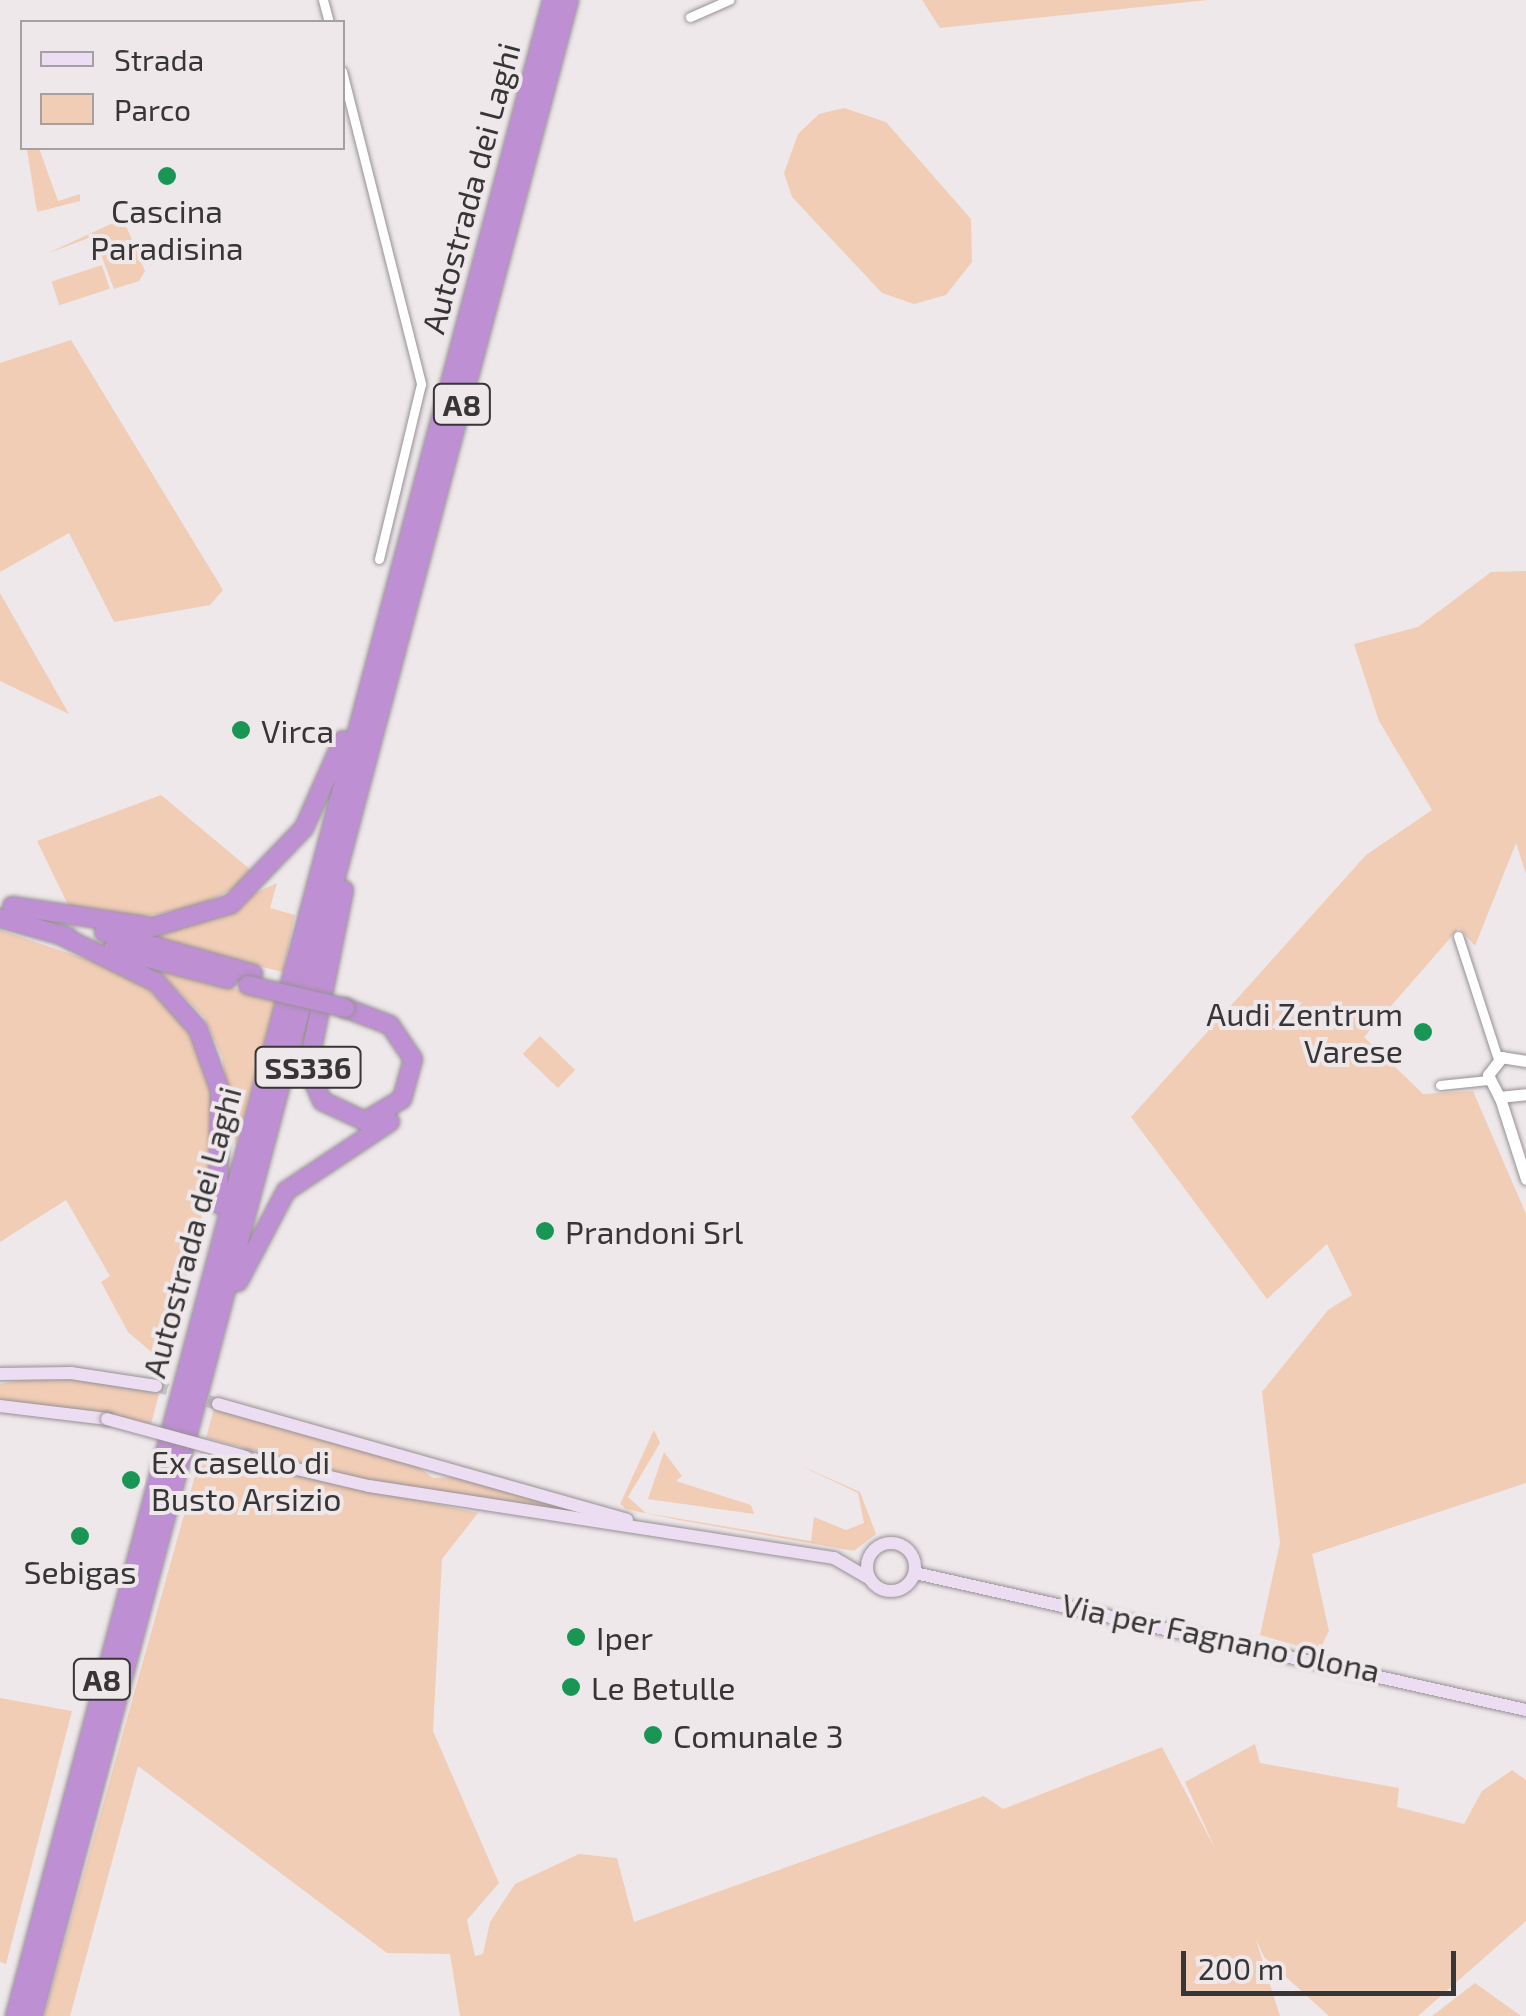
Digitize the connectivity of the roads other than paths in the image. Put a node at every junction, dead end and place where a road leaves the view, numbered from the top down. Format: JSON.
{"nodes":[{"id":1,"x":552,"y":0,"type":"edge"},
{"id":2,"x":569,"y":0,"type":"edge"},
{"id":3,"x":729,"y":0,"type":"edge"},
{"id":4,"x":690,"y":17,"type":"dead end"},
{"id":5,"x":345,"y":83,"type":"edge"},
{"id":6,"x":379,"y":560,"type":"dead end"},
{"id":7,"x":375,"y":661,"type":"junction"},
{"id":8,"x":354,"y":808,"type":"junction"},
{"id":9,"x":4,"y":909,"type":"edge"},
{"id":10,"x":60,"y":935,"type":"junction"},
{"id":11,"x":1458,"y":936,"type":"dead end"},
{"id":12,"x":250,"y":979,"type":"junction"},
{"id":13,"x":346,"y":1004,"type":"junction"},
{"id":14,"x":1498,"y":1058,"type":"junction"},
{"id":15,"x":1523,"y":1058,"type":"edge"},
{"id":16,"x":1488,"y":1080,"type":"junction"},
{"id":17,"x":1440,"y":1085,"type":"dead end"},
{"id":18,"x":1523,"y":1096,"type":"edge"},
{"id":19,"x":1500,"y":1097,"type":"junction"},
{"id":20,"x":1513,"y":1128,"type":"junction"},
{"id":21,"x":1526,"y":1179,"type":"edge"},
{"id":22,"x":192,"y":1343,"type":"junction"},
{"id":23,"x":212,"y":1347,"type":"junction"},
{"id":24,"x":0,"y":1374,"type":"edge"},
{"id":25,"x":156,"y":1386,"type":"tunnel mouth"},
{"id":26,"x":218,"y":1404,"type":"tunnel mouth"},
{"id":27,"x":0,"y":1406,"type":"edge"},
{"id":28,"x":668,"y":1531,"type":"junction"},
{"id":29,"x":874,"y":1551,"type":"junction"},
{"id":30,"x":834,"y":1558,"type":"junction"},
{"id":31,"x":915,"y":1573,"type":"junction"},
{"id":32,"x":870,"y":1578,"type":"junction"},
{"id":33,"x":1526,"y":1710,"type":"edge"},
{"id":34,"x":15,"y":2016,"type":"edge"},
{"id":35,"x":33,"y":2016,"type":"edge"}],
"edges":[{"from":1,"to":7,"type":"highway","name":"Autostrada dei Laghi","number":"A8"},
{"from":2,"to":8,"type":"highway","name":"Autostrada dei Laghi","number":"A8"},
{"from":3,"to":4,"type":"street"},
{"from":5,"to":6,"type":"street"},
{"from":7,"to":9,"type":"highway"},
{"from":7,"to":22,"type":"highway","name":"Autostrada dei Laghi","number":"A8"},
{"from":8,"to":13,"type":"highway","number":"SS336"},
{"from":8,"to":23,"type":"highway","name":"Autostrada dei Laghi","number":"A8"},
{"from":9,"to":10,"type":"highway"},
{"from":9,"to":12,"type":"highway"},
{"from":10,"to":12,"type":"highway"},
{"from":10,"to":22,"type":"highway","number":"SS336"},
{"from":11,"to":14,"type":"street"},
{"from":12,"to":13,"type":"highway"},
{"from":13,"to":23,"type":"highway"},
{"from":14,"to":15,"type":"street"},
{"from":14,"to":16,"type":"street"},
{"from":16,"to":17,"type":"street"},
{"from":16,"to":19,"type":"street"},
{"from":18,"to":19,"type":"street"},
{"from":18,"to":20,"type":"street"},
{"from":19,"to":20,"type":"street"},
{"from":20,"to":21,"type":"street"},
{"from":22,"to":34,"type":"highway","name":"Autostrada dei Laghi","number":"A8"},
{"from":23,"to":35,"type":"highway","name":"Autostrada dei Laghi","number":"A8"},
{"from":24,"to":25,"type":"main road"},
{"from":26,"to":28,"type":"main road"},
{"from":27,"to":28,"type":"main road","bridge":true},
{"from":28,"to":30,"type":"main road"},
{"from":29,"to":30,"type":"main road"},
{"from":29,"to":31,"type":"main road","name":"Via per Fagnano Olona"},
{"from":29,"to":32,"type":"main road"},
{"from":30,"to":32,"type":"main road"},
{"from":31,"to":32,"type":"main road","name":"Via per Fagnano Olona"},
{"from":31,"to":33,"type":"main road","name":"Via per Fagnano Olona"}]}
